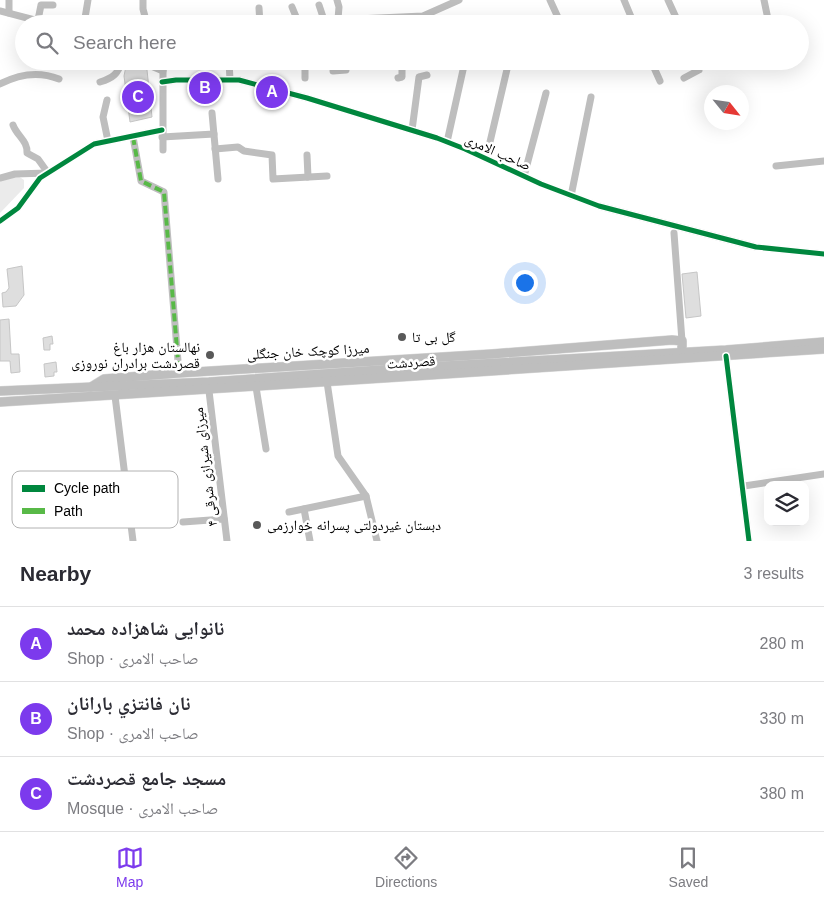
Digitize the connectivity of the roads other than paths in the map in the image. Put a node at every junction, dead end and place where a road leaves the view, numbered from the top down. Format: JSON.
{"nodes":[{"id":1,"x":9,"y":0,"type":"edge"},
{"id":2,"x":88,"y":0,"type":"edge"},
{"id":3,"x":143,"y":0,"type":"edge"},
{"id":4,"x":337,"y":0,"type":"edge"},
{"id":5,"x":459,"y":0,"type":"edge"},
{"id":6,"x":550,"y":0,"type":"edge"},
{"id":7,"x":624,"y":0,"type":"edge"},
{"id":8,"x":668,"y":0,"type":"edge"},
{"id":9,"x":764,"y":0,"type":"edge"},
{"id":10,"x":53,"y":5,"type":"dead end"},
{"id":11,"x":319,"y":5,"type":"dead end"},
{"id":12,"x":259,"y":8,"type":"dead end"},
{"id":13,"x":292,"y":8,"type":"dead end"},
{"id":14,"x":0,"y":11,"type":"edge"},
{"id":15,"x":9,"y":13,"type":"junction"},
{"id":16,"x":17,"y":15,"type":"edge"},
{"id":17,"x":39,"y":15,"type":"edge"},
{"id":18,"x":86,"y":15,"type":"edge"},
{"id":19,"x":145,"y":15,"type":"edge"},
{"id":20,"x":259,"y":15,"type":"edge"},
{"id":21,"x":295,"y":15,"type":"edge"},
{"id":22,"x":322,"y":15,"type":"edge"},
{"id":23,"x":337,"y":15,"type":"edge"},
{"id":24,"x":425,"y":15,"type":"edge"},
{"id":25,"x":557,"y":15,"type":"edge"},
{"id":26,"x":630,"y":15,"type":"edge"},
{"id":27,"x":675,"y":15,"type":"edge"},
{"id":28,"x":767,"y":15,"type":"edge"},
{"id":29,"x":120,"y":70,"type":"edge"},
{"id":30,"x":229,"y":70,"type":"edge"},
{"id":31,"x":305,"y":70,"type":"edge"},
{"id":32,"x":346,"y":70,"type":"edge"},
{"id":33,"x":402,"y":70,"type":"edge"},
{"id":34,"x":463,"y":70,"type":"edge"},
{"id":35,"x":507,"y":70,"type":"edge"},
{"id":36,"x":655,"y":70,"type":"edge"},
{"id":37,"x":699,"y":70,"type":"edge"},
{"id":38,"x":163,"y":71,"type":"edge"},
{"id":39,"x":332,"y":71,"type":"dead end"},
{"id":40,"x":427,"y":75,"type":"dead end"},
{"id":41,"x":305,"y":78,"type":"dead end"},
{"id":42,"x":398,"y":78,"type":"dead end"},
{"id":43,"x":684,"y":78,"type":"dead end"},
{"id":44,"x":58,"y":79,"type":"dead end"},
{"id":45,"x":230,"y":80,"type":"junction"},
{"id":46,"x":660,"y":81,"type":"dead end"},
{"id":47,"x":100,"y":82,"type":"dead end"},
{"id":48,"x":162,"y":82,"type":"junction"},
{"id":49,"x":0,"y":84,"type":"edge"},
{"id":50,"x":546,"y":93,"type":"dead end"},
{"id":51,"x":591,"y":97,"type":"dead end"},
{"id":52,"x":107,"y":100,"type":"dead end"},
{"id":53,"x":212,"y":113,"type":"dead end"},
{"id":54,"x":13,"y":125,"type":"dead end"},
{"id":55,"x":412,"y":130,"type":"junction"},
{"id":56,"x":162,"y":134,"type":"junction"},
{"id":57,"x":214,"y":134,"type":"junction"},
{"id":58,"x":133,"y":137,"type":"junction"},
{"id":59,"x":108,"y":141,"type":"junction"},
{"id":60,"x":447,"y":142,"type":"junction"},
{"id":61,"x":215,"y":149,"type":"junction"},
{"id":62,"x":163,"y":150,"type":"dead end"},
{"id":63,"x":307,"y":155,"type":"dead end"},
{"id":64,"x":486,"y":159,"type":"junction"},
{"id":65,"x":824,"y":161,"type":"edge"},
{"id":66,"x":776,"y":166,"type":"dead end"},
{"id":67,"x":48,"y":173,"type":"junction"},
{"id":68,"x":327,"y":176,"type":"dead end"},
{"id":69,"x":524,"y":176,"type":"junction"},
{"id":70,"x":308,"y":177,"type":"junction"},
{"id":71,"x":0,"y":178,"type":"edge"},
{"id":72,"x":218,"y":178,"type":"dead end"},
{"id":73,"x":571,"y":196,"type":"junction"},
{"id":74,"x":0,"y":221,"type":"edge"},
{"id":75,"x":674,"y":234,"type":"dead end"},
{"id":76,"x":824,"y":254,"type":"edge"},
{"id":77,"x":682,"y":341,"type":"junction"},
{"id":78,"x":824,"y":342,"type":"edge"},
{"id":79,"x":824,"y":349,"type":"edge"},
{"id":80,"x":682,"y":352,"type":"junction"},
{"id":81,"x":726,"y":356,"type":"junction"},
{"id":82,"x":407,"y":363,"type":"junction"},
{"id":83,"x":178,"y":373,"type":"junction"},
{"id":84,"x":328,"y":382,"type":"junction"},
{"id":85,"x":256,"y":383,"type":"junction"},
{"id":86,"x":209,"y":386,"type":"junction"},
{"id":87,"x":114,"y":391,"type":"junction"},
{"id":88,"x":0,"y":392,"type":"edge"},
{"id":89,"x":88,"y":393,"type":"junction"},
{"id":90,"x":0,"y":402,"type":"edge"},
{"id":91,"x":266,"y":449,"type":"dead end"},
{"id":92,"x":124,"y":471,"type":"edge"},
{"id":93,"x":824,"y":474,"type":"edge"},
{"id":94,"x":744,"y":486,"type":"junction"},
{"id":95,"x":366,"y":496,"type":"junction"},
{"id":96,"x":304,"y":508,"type":"junction"},
{"id":97,"x":289,"y":512,"type":"dead end"},
{"id":98,"x":224,"y":519,"type":"junction"},
{"id":99,"x":183,"y":522,"type":"dead end"},
{"id":100,"x":131,"y":528,"type":"edge"},
{"id":101,"x":133,"y":541,"type":"edge"},
{"id":102,"x":227,"y":541,"type":"edge"},
{"id":103,"x":310,"y":541,"type":"edge"},
{"id":104,"x":377,"y":541,"type":"edge"},
{"id":105,"x":750,"y":541,"type":"edge"}],
"edges":[{"from":1,"to":15,"type":"street"},
{"from":2,"to":18,"type":"street"},
{"from":3,"to":19,"type":"street"},
{"from":4,"to":23,"type":"street"},
{"from":5,"to":24,"type":"street"},
{"from":6,"to":25,"type":"street"},
{"from":7,"to":26,"type":"street"},
{"from":8,"to":27,"type":"street"},
{"from":9,"to":28,"type":"street"},
{"from":10,"to":17,"type":"street"},
{"from":11,"to":22,"type":"street"},
{"from":12,"to":20,"type":"street"},
{"from":13,"to":21,"type":"street"},
{"from":14,"to":15,"type":"street"},
{"from":15,"to":16,"type":"street"},
{"from":29,"to":47,"type":"street"},
{"from":30,"to":45,"type":"street"},
{"from":31,"to":41,"type":"street"},
{"from":32,"to":39,"type":"street"},
{"from":33,"to":42,"type":"street"},
{"from":34,"to":60,"type":"street"},
{"from":35,"to":64,"type":"street"},
{"from":36,"to":46,"type":"street"},
{"from":37,"to":43,"type":"street"},
{"from":38,"to":48,"type":"street"},
{"from":40,"to":55,"type":"street"},
{"from":44,"to":49,"type":"street"},
{"from":45,"to":48,"type":"street","name":"صاحب الامری"},
{"from":45,"to":55,"type":"street","name":"صاحب الامری"},
{"from":48,"to":56,"type":"street"},
{"from":50,"to":69,"type":"street"},
{"from":51,"to":73,"type":"street"},
{"from":52,"to":59,"type":"street"},
{"from":53,"to":57,"type":"street"},
{"from":54,"to":67,"type":"street"},
{"from":55,"to":60,"type":"street","name":"صاحب الامری"},
{"from":56,"to":57,"type":"street"},
{"from":56,"to":58,"type":"street"},
{"from":56,"to":62,"type":"street"},
{"from":57,"to":61,"type":"street"},
{"from":58,"to":59,"type":"street"},
{"from":58,"to":83,"type":"street"},
{"from":59,"to":67,"type":"street"},
{"from":60,"to":64,"type":"street","name":"صاحب الامری"},
{"from":61,"to":70,"type":"street"},
{"from":61,"to":72,"type":"street"},
{"from":63,"to":70,"type":"street"},
{"from":64,"to":69,"type":"street","name":"صاحب الامری"},
{"from":65,"to":66,"type":"street"},
{"from":67,"to":71,"type":"street"},
{"from":67,"to":74,"type":"street"},
{"from":68,"to":70,"type":"street"},
{"from":69,"to":73,"type":"street","name":"صاحب الامری"},
{"from":73,"to":76,"type":"street","name":"صاحب الامری"},
{"from":75,"to":77,"type":"street"},
{"from":77,"to":80,"type":"main road"},
{"from":77,"to":82,"type":"main road","name":"میرزا کوچک خان جنگلی"},
{"from":78,"to":80,"type":"main road","name":"قصردشت"},
{"from":79,"to":81,"type":"main road","name":"قصردشت"},
{"from":80,"to":82,"type":"main road","name":"قصردشت"},
{"from":81,"to":84,"type":"main road","name":"قصردشت"},
{"from":81,"to":94,"type":"street"},
{"from":82,"to":83,"type":"main road","name":"میرزا کوچک خان جنگلی"},
{"from":82,"to":85,"type":"main road","name":"قصردشت"},
{"from":83,"to":89,"type":"main road","name":"میرزا کوچک خان جنگلی"},
{"from":84,"to":85,"type":"main road","name":"قصردشت"},
{"from":84,"to":95,"type":"street"},
{"from":85,"to":86,"type":"main road","name":"قصردشت"},
{"from":85,"to":91,"type":"street"},
{"from":86,"to":87,"type":"main road","name":"قصردشت"},
{"from":86,"to":98,"type":"street","name":"۴ میرزای شیرازی شرقی"},
{"from":87,"to":89,"type":"main road","name":"قصردشت"},
{"from":87,"to":92,"type":"street"},
{"from":88,"to":89,"type":"main road","name":"قصردشت"},
{"from":89,"to":90,"type":"main road","name":"قصردشت"},
{"from":93,"to":94,"type":"street"},
{"from":94,"to":105,"type":"street"},
{"from":95,"to":96,"type":"street"},
{"from":95,"to":104,"type":"street"},
{"from":96,"to":97,"type":"street"},
{"from":96,"to":103,"type":"street"},
{"from":98,"to":99,"type":"street"},
{"from":98,"to":102,"type":"street","name":"۴ میرزای شیرازی شرقی"},
{"from":100,"to":101,"type":"street"}]}
